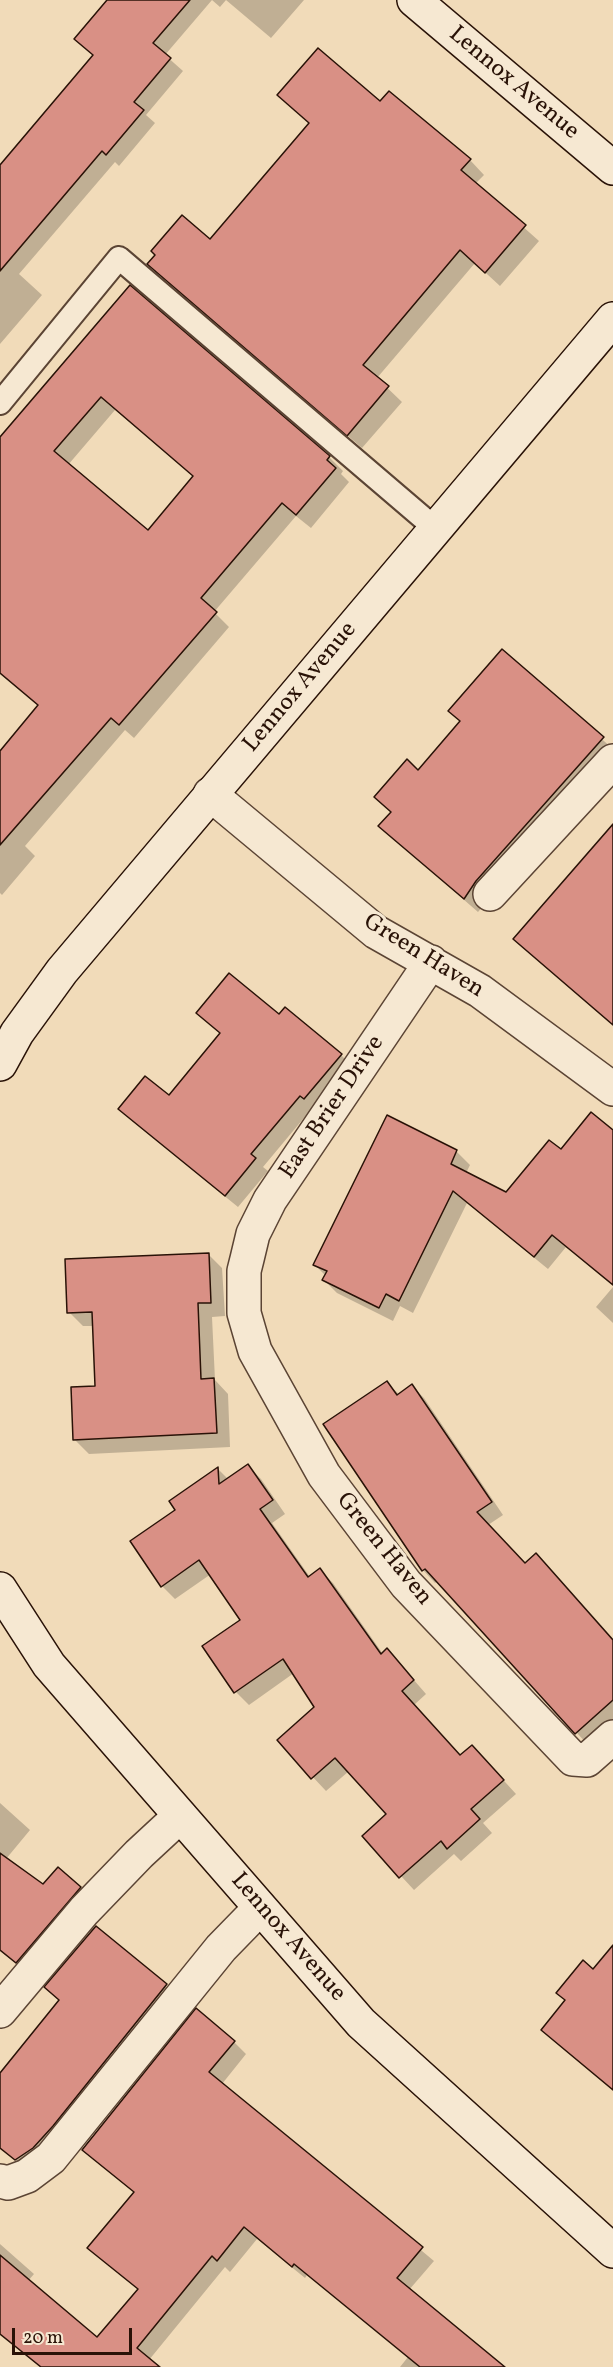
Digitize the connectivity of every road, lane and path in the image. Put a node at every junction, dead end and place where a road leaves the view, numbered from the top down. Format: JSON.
{"nodes":[{"id":1,"x":414,"y":0,"type":"edge"},
{"id":2,"x":613,"y":168,"type":"edge"},
{"id":3,"x":613,"y":319,"type":"edge"},
{"id":4,"x":0,"y":403,"type":"edge"},
{"id":5,"x":436,"y":529,"type":"junction"},
{"id":6,"x":613,"y":761,"type":"edge"},
{"id":7,"x":210,"y":794,"type":"junction"},
{"id":8,"x":490,"y":894,"type":"dead end"},
{"id":9,"x":431,"y":962,"type":"junction"},
{"id":10,"x":0,"y":1064,"type":"edge"},
{"id":11,"x":613,"y":1089,"type":"edge"},
{"id":12,"x":247,"y":1259,"type":"joint"},
{"id":13,"x":0,"y":1589,"type":"edge"},
{"id":14,"x":613,"y":1737,"type":"edge"},
{"id":15,"x":180,"y":1816,"type":"junction"},
{"id":16,"x":260,"y":1908,"type":"junction"},
{"id":17,"x":0,"y":2011,"type":"edge"},
{"id":18,"x":0,"y":2181,"type":"edge"},
{"id":19,"x":613,"y":2251,"type":"edge"}],
"edges":[{"from":1,"to":2,"type":"street","name":"Lennox Avenue"},
{"from":3,"to":5,"type":"street","name":"Lennox Avenue"},
{"from":4,"to":5,"type":"lane"},
{"from":5,"to":7,"type":"street","name":"Lennox Avenue"},
{"from":6,"to":8,"type":"street"},
{"from":7,"to":9,"type":"street","name":"Green Haven"},
{"from":7,"to":10,"type":"street","name":"Lennox Avenue"},
{"from":9,"to":11,"type":"street","name":"Green Haven"},
{"from":9,"to":12,"type":"street","name":"East Brier Drive"},
{"from":12,"to":14,"type":"street","name":"Green Haven"},
{"from":13,"to":15,"type":"street","name":"Lennox Avenue"},
{"from":15,"to":16,"type":"street","name":"Lennox Avenue"},
{"from":15,"to":17,"type":"street"},
{"from":16,"to":18,"type":"street"},
{"from":16,"to":19,"type":"street","name":"Lennox Avenue"}]}
